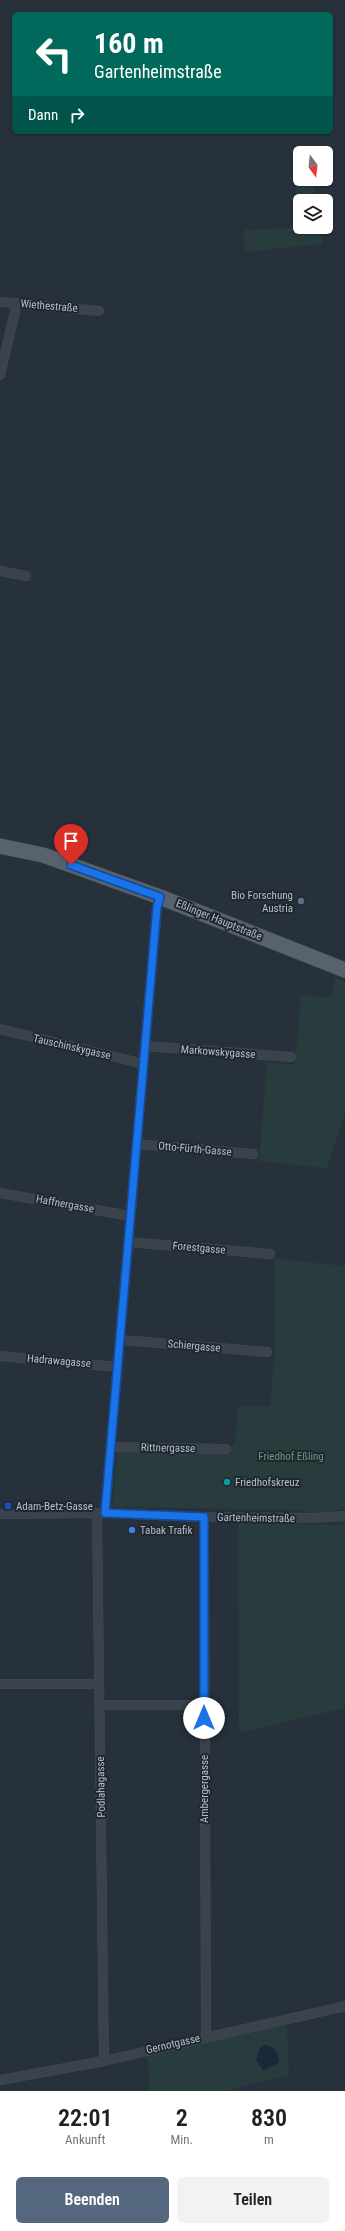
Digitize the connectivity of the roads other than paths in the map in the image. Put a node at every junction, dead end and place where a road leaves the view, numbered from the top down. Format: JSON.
{"nodes":[{"id":1,"x":0,"y":302,"type":"edge"},
{"id":2,"x":17,"y":304,"type":"junction"},
{"id":3,"x":99,"y":311,"type":"dead end"},
{"id":4,"x":0,"y":375,"type":"edge"},
{"id":5,"x":0,"y":571,"type":"edge"},
{"id":6,"x":26,"y":576,"type":"dead end"},
{"id":7,"x":0,"y":846,"type":"edge"},
{"id":8,"x":160,"y":897,"type":"junction"},
{"id":9,"x":345,"y":970,"type":"edge"},
{"id":10,"x":0,"y":1029,"type":"edge"},
{"id":11,"x":146,"y":1046,"type":"junction"},
{"id":12,"x":291,"y":1057,"type":"dead end"},
{"id":13,"x":144,"y":1064,"type":"junction"},
{"id":14,"x":137,"y":1144,"type":"junction"},
{"id":15,"x":253,"y":1154,"type":"dead end"},
{"id":16,"x":0,"y":1193,"type":"edge"},
{"id":17,"x":130,"y":1216,"type":"junction"},
{"id":18,"x":128,"y":1242,"type":"junction"},
{"id":19,"x":270,"y":1254,"type":"dead end"},
{"id":20,"x":121,"y":1340,"type":"junction"},
{"id":21,"x":267,"y":1352,"type":"dead end"},
{"id":22,"x":0,"y":1356,"type":"edge"},
{"id":23,"x":118,"y":1367,"type":"junction"},
{"id":24,"x":110,"y":1447,"type":"junction"},
{"id":25,"x":226,"y":1449,"type":"dead end"},
{"id":26,"x":101,"y":1513,"type":"junction"},
{"id":27,"x":0,"y":1514,"type":"edge"},
{"id":28,"x":345,"y":1516,"type":"edge"},
{"id":29,"x":204,"y":1517,"type":"junction"},
{"id":30,"x":0,"y":1684,"type":"edge"},
{"id":31,"x":99,"y":1684,"type":"junction"},
{"id":32,"x":100,"y":1705,"type":"junction"},
{"id":33,"x":204,"y":1705,"type":"junction"},
{"id":34,"x":345,"y":2006,"type":"edge"},
{"id":35,"x":206,"y":2036,"type":"junction"},
{"id":36,"x":104,"y":2061,"type":"junction"},
{"id":37,"x":0,"y":2080,"type":"edge"}],
"edges":[{"from":1,"to":2,"type":"street","name":"Wiethestraße"},
{"from":2,"to":3,"type":"street","name":"Wiethestraße"},
{"from":2,"to":4,"type":"street"},
{"from":5,"to":6,"type":"street"},
{"from":7,"to":8,"type":"main road","name":"Eßlinger Hauptstraße"},
{"from":8,"to":9,"type":"main road","name":"Eßlinger Hauptstraße"},
{"from":8,"to":11,"type":"street","name":"Podlahagasse"},
{"from":10,"to":13,"type":"street","name":"Tauschinskygasse"},
{"from":11,"to":12,"type":"street","name":"Markowskygasse"},
{"from":11,"to":13,"type":"street","name":"Podlahagasse"},
{"from":13,"to":14,"type":"street","name":"Podlahagasse"},
{"from":14,"to":15,"type":"street","name":"Otto-Fürth-Gasse"},
{"from":14,"to":17,"type":"street","name":"Podlahagasse"},
{"from":16,"to":17,"type":"street","name":"Haffnergasse"},
{"from":17,"to":18,"type":"street","name":"Podlahagasse"},
{"from":18,"to":19,"type":"street","name":"Forestgasse"},
{"from":18,"to":20,"type":"street","name":"Podlahagasse"},
{"from":20,"to":21,"type":"street","name":"Schiergasse"},
{"from":20,"to":23,"type":"street","name":"Podlahagasse"},
{"from":22,"to":23,"type":"street","name":"Hadrawagasse"},
{"from":23,"to":24,"type":"street","name":"Podlahagasse"},
{"from":24,"to":25,"type":"street","name":"Rittnergasse"},
{"from":24,"to":26,"type":"street","name":"Podlahagasse"},
{"from":26,"to":27,"type":"street","name":"Gartenheimstraße"},
{"from":26,"to":29,"type":"street","name":"Gartenheimstraße"},
{"from":26,"to":31,"type":"street","name":"Podlahagasse"},
{"from":28,"to":29,"type":"street","name":"Gartenheimstraße"},
{"from":29,"to":33,"type":"street","name":"Ambergergasse"},
{"from":30,"to":31,"type":"street"},
{"from":31,"to":32,"type":"street","name":"Podlahagasse"},
{"from":32,"to":33,"type":"street"},
{"from":32,"to":36,"type":"street","name":"Podlahagasse"},
{"from":33,"to":35,"type":"street","name":"Ambergergasse"},
{"from":34,"to":35,"type":"street","name":"Gernotgasse"},
{"from":35,"to":36,"type":"street","name":"Gernotgasse"},
{"from":36,"to":37,"type":"street","name":"Gernotgasse"}]}
